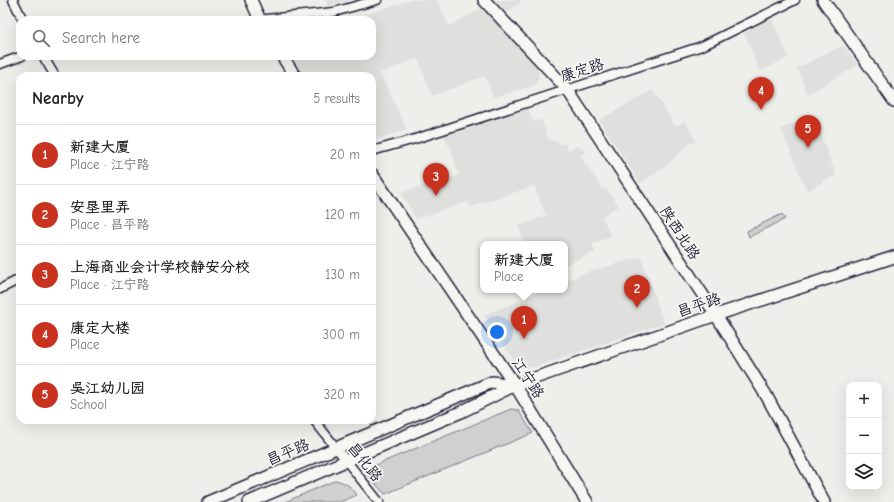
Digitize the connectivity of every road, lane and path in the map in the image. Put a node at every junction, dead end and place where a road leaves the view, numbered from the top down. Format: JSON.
{"nodes":[{"id":1,"x":12,"y":0,"type":"edge"},
{"id":2,"x":250,"y":0,"type":"edge"},
{"id":3,"x":377,"y":0,"type":"edge"},
{"id":4,"x":484,"y":0,"type":"edge"},
{"id":5,"x":795,"y":0,"type":"edge"},
{"id":6,"x":823,"y":0,"type":"edge"},
{"id":7,"x":21,"y":16,"type":"edge"},
{"id":8,"x":257,"y":16,"type":"edge"},
{"id":9,"x":296,"y":16,"type":"edge"},
{"id":10,"x":16,"y":58,"type":"edge"},
{"id":11,"x":45,"y":60,"type":"edge"},
{"id":12,"x":285,"y":60,"type":"edge"},
{"id":13,"x":0,"y":64,"type":"edge"},
{"id":14,"x":53,"y":72,"type":"edge"},
{"id":15,"x":292,"y":72,"type":"edge"},
{"id":16,"x":567,"y":89,"type":"junction"},
{"id":17,"x":894,"y":101,"type":"edge"},
{"id":18,"x":376,"y":150,"type":"edge"},
{"id":19,"x":376,"y":180,"type":"edge"},
{"id":20,"x":894,"y":257,"type":"edge"},
{"id":21,"x":16,"y":281,"type":"edge"},
{"id":22,"x":0,"y":289,"type":"edge"},
{"id":23,"x":716,"y":315,"type":"junction"},
{"id":24,"x":515,"y":385,"type":"junction"},
{"id":25,"x":317,"y":424,"type":"edge"},
{"id":26,"x":336,"y":448,"type":"junction"},
{"id":27,"x":346,"y":460,"type":"junction"},
{"id":28,"x":208,"y":502,"type":"edge"},
{"id":29,"x":249,"y":502,"type":"edge"},
{"id":30,"x":379,"y":502,"type":"edge"},
{"id":31,"x":587,"y":502,"type":"edge"},
{"id":32,"x":824,"y":502,"type":"edge"}],
"edges":[{"from":1,"to":7,"type":"street"},
{"from":2,"to":8,"type":"main road"},
{"from":3,"to":9,"type":"street"},
{"from":4,"to":16,"type":"main road","name":"陕西北路"},
{"from":5,"to":16,"type":"street","name":"康定路"},
{"from":6,"to":17,"type":"main road"},
{"from":10,"to":13,"type":"street"},
{"from":11,"to":14,"type":"street"},
{"from":12,"to":15,"type":"main road"},
{"from":16,"to":18,"type":"street","name":"康定路"},
{"from":16,"to":23,"type":"main road","name":"陕西北路"},
{"from":19,"to":24,"type":"main road","name":"江宁路"},
{"from":20,"to":23,"type":"main road","name":"昌平路"},
{"from":21,"to":22,"type":"street"},
{"from":23,"to":24,"type":"main road","name":"昌平路"},
{"from":23,"to":32,"type":"main road","name":"陕西北路"},
{"from":24,"to":26,"type":"main road","name":"昌平路"},
{"from":24,"to":27,"type":"main road","name":"昌平路"},
{"from":24,"to":31,"type":"main road","name":"江宁路"},
{"from":25,"to":26,"type":"street","name":"昌化路"},
{"from":26,"to":27,"type":"street","name":"昌化路"},
{"from":26,"to":28,"type":"main road","name":"昌平路"},
{"from":27,"to":29,"type":"main road","name":"昌平路"},
{"from":27,"to":30,"type":"street","name":"昌化路"}]}
